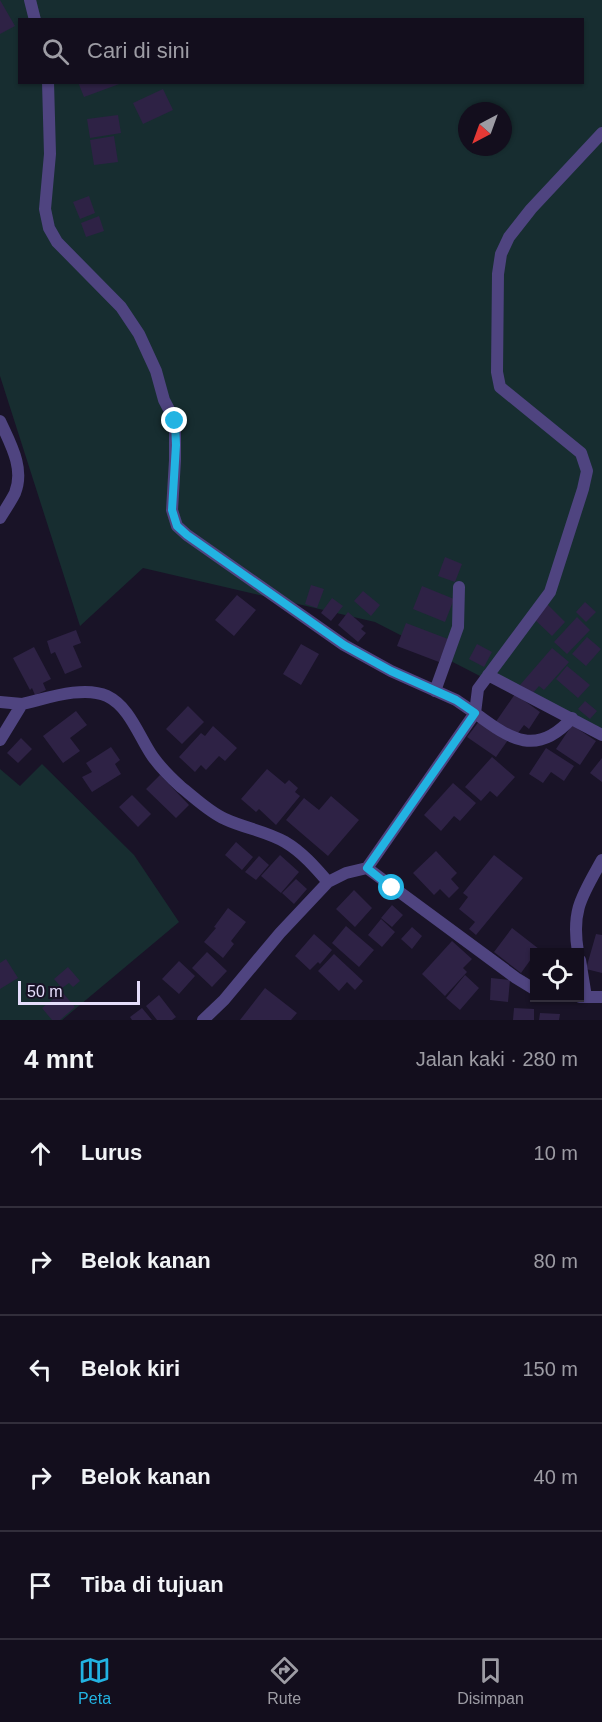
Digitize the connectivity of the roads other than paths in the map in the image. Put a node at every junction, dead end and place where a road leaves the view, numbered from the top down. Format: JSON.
{"nodes":[{"id":1,"x":30,"y":0,"type":"edge"},
{"id":2,"x":34,"y":18,"type":"edge"},
{"id":3,"x":48,"y":84,"type":"edge"},
{"id":4,"x":602,"y":133,"type":"edge"},
{"id":5,"x":0,"y":421,"type":"edge"},
{"id":6,"x":0,"y":518,"type":"edge"},
{"id":7,"x":459,"y":587,"type":"dead end"},
{"id":8,"x":488,"y":675,"type":"junction"},
{"id":9,"x":435,"y":691,"type":"junction"},
{"id":10,"x":0,"y":702,"type":"edge"},
{"id":11,"x":22,"y":704,"type":"junction"},
{"id":12,"x":475,"y":713,"type":"junction"},
{"id":13,"x":572,"y":718,"type":"junction"},
{"id":14,"x":602,"y":735,"type":"edge"},
{"id":15,"x":0,"y":740,"type":"edge"},
{"id":16,"x":602,"y":860,"type":"edge"},
{"id":17,"x":367,"y":868,"type":"junction"},
{"id":18,"x":328,"y":882,"type":"junction"},
{"id":19,"x":578,"y":948,"type":"edge"},
{"id":20,"x":530,"y":987,"type":"edge"},
{"id":21,"x":584,"y":997,"type":"edge"},
{"id":22,"x":602,"y":997,"type":"edge"},
{"id":23,"x":203,"y":1020,"type":"edge"}],
"edges":[{"from":1,"to":2,"type":"street"},
{"from":3,"to":9,"type":"street"},
{"from":4,"to":8,"type":"street"},
{"from":5,"to":6,"type":"street"},
{"from":7,"to":9,"type":"street"},
{"from":8,"to":12,"type":"street"},
{"from":8,"to":13,"type":"street"},
{"from":9,"to":12,"type":"street"},
{"from":10,"to":11,"type":"street"},
{"from":11,"to":15,"type":"street"},
{"from":11,"to":18,"type":"street"},
{"from":12,"to":13,"type":"street"},
{"from":12,"to":17,"type":"street"},
{"from":13,"to":14,"type":"street"},
{"from":16,"to":19,"type":"street"},
{"from":17,"to":18,"type":"street"},
{"from":17,"to":20,"type":"street"},
{"from":18,"to":23,"type":"street"},
{"from":21,"to":22,"type":"street"}]}
